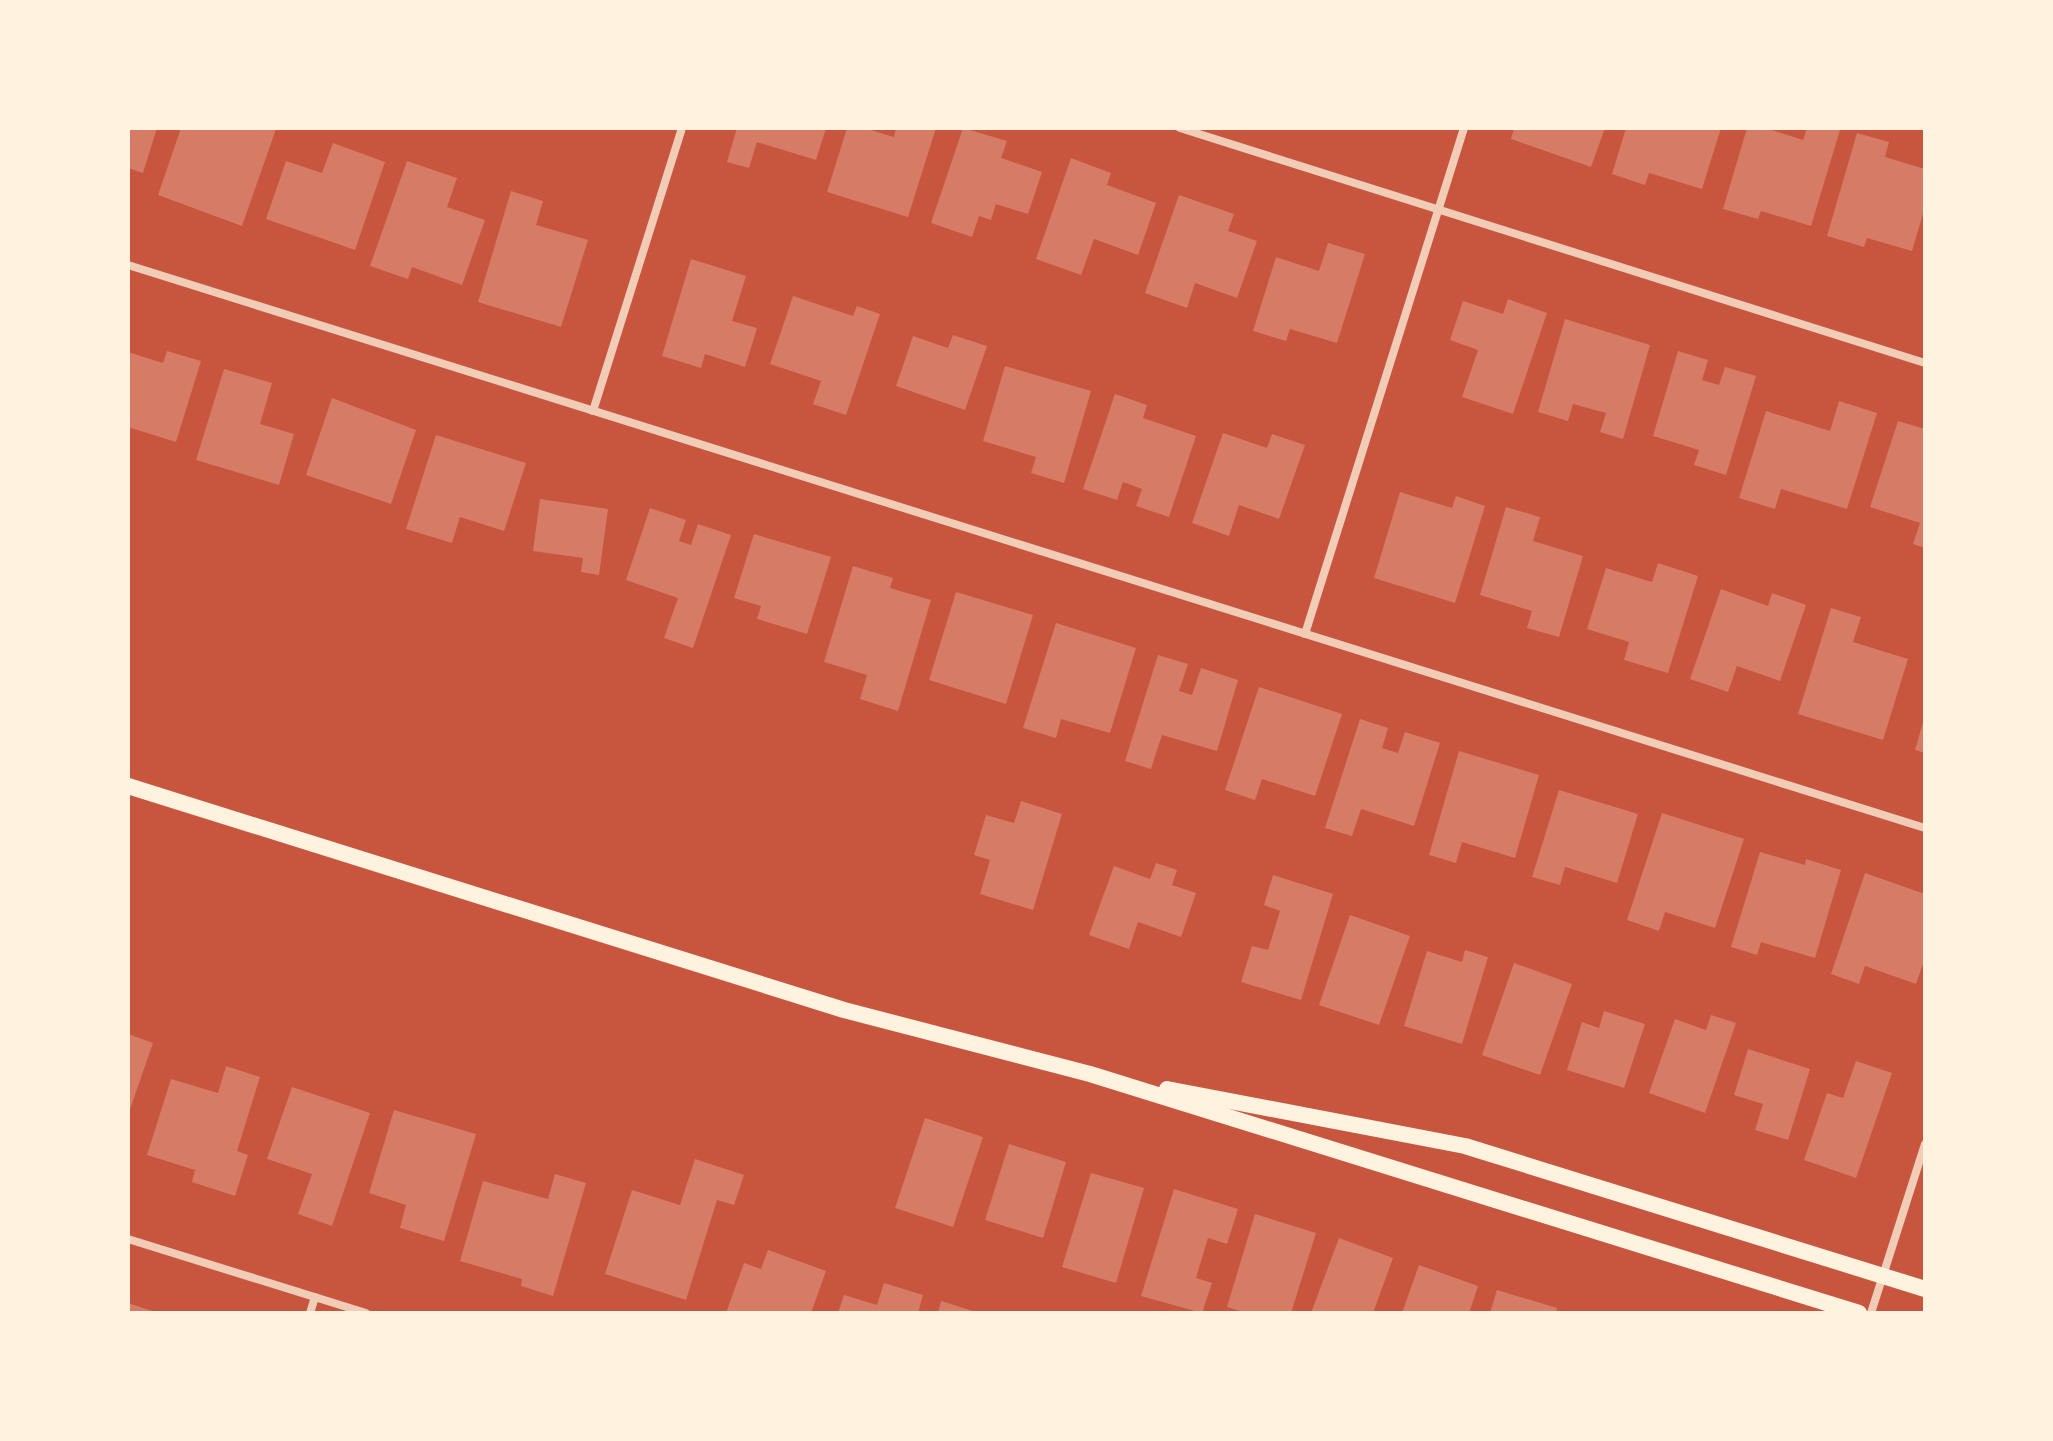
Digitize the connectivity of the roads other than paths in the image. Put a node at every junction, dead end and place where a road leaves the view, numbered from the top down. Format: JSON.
{"nodes":[{"id":1,"x":682,"y":128,"type":"edge"},
{"id":2,"x":1180,"y":128,"type":"edge"},
{"id":3,"x":1464,"y":128,"type":"edge"},
{"id":4,"x":1439,"y":210,"type":"junction"},
{"id":5,"x":128,"y":265,"type":"edge"},
{"id":6,"x":1925,"y":363,"type":"edge"},
{"id":7,"x":593,"y":411,"type":"junction"},
{"id":8,"x":1305,"y":634,"type":"junction"},
{"id":9,"x":128,"y":786,"type":"edge"},
{"id":10,"x":1925,"y":828,"type":"edge"},
{"id":11,"x":1090,"y":1074,"type":"junction"},
{"id":12,"x":1925,"y":1144,"type":"edge"},
{"id":13,"x":128,"y":1239,"type":"edge"},
{"id":14,"x":1883,"y":1275,"type":"junction"},
{"id":15,"x":1925,"y":1289,"type":"edge"},
{"id":16,"x":315,"y":1297,"type":"junction"},
{"id":17,"x":310,"y":1313,"type":"edge"},
{"id":18,"x":366,"y":1313,"type":"edge"},
{"id":19,"x":1859,"y":1313,"type":"edge"},
{"id":20,"x":1871,"y":1313,"type":"edge"}],
"edges":[{"from":1,"to":7,"type":"street"},
{"from":2,"to":4,"type":"street"},
{"from":3,"to":4,"type":"street"},
{"from":4,"to":6,"type":"street"},
{"from":4,"to":8,"type":"street"},
{"from":5,"to":7,"type":"street"},
{"from":7,"to":8,"type":"street"},
{"from":8,"to":10,"type":"street"},
{"from":9,"to":11,"type":"main road"},
{"from":11,"to":14,"type":"main road"},
{"from":11,"to":19,"type":"main road"},
{"from":12,"to":14,"type":"street"},
{"from":13,"to":16,"type":"street"},
{"from":14,"to":15,"type":"main road"},
{"from":14,"to":20,"type":"street"},
{"from":16,"to":17,"type":"street"},
{"from":16,"to":18,"type":"street"}]}
